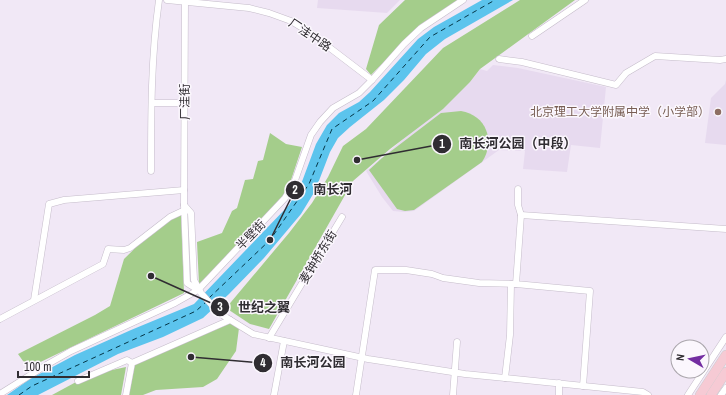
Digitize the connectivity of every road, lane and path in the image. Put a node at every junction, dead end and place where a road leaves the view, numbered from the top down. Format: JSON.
{"nodes":[{"id":1,"x":159,"y":0,"type":"edge"},
{"id":2,"x":167,"y":0,"type":"edge"},
{"id":3,"x":463,"y":0,"type":"edge"},
{"id":4,"x":585,"y":0,"type":"edge"},
{"id":5,"x":185,"y":1,"type":"edge"},
{"id":6,"x":532,"y":36,"type":"dead end"},
{"id":7,"x":499,"y":59,"type":"dead end"},
{"id":8,"x":726,"y":59,"type":"edge"},
{"id":9,"x":372,"y":80,"type":"junction"},
{"id":10,"x":152,"y":103,"type":"junction"},
{"id":11,"x":184,"y":103,"type":"junction"},
{"id":12,"x":150,"y":171,"type":"dead end"},
{"id":13,"x":518,"y":189,"type":"dead end"},
{"id":14,"x":184,"y":190,"type":"junction"},
{"id":15,"x":184,"y":207,"type":"junction"},
{"id":16,"x":521,"y":215,"type":"junction"},
{"id":17,"x":342,"y":217,"type":"dead end"},
{"id":18,"x":726,"y":229,"type":"edge"},
{"id":19,"x":514,"y":284,"type":"junction"},
{"id":20,"x":200,"y":292,"type":"junction"},
{"id":21,"x":34,"y":300,"type":"junction"},
{"id":22,"x":0,"y":318,"type":"edge"},
{"id":23,"x":230,"y":320,"type":"junction"},
{"id":24,"x":726,"y":337,"type":"edge"},
{"id":25,"x":270,"y":338,"type":"junction"},
{"id":26,"x":284,"y":341,"type":"junction"},
{"id":27,"x":457,"y":342,"type":"dead end"},
{"id":28,"x":726,"y":355,"type":"edge"},
{"id":29,"x":362,"y":358,"type":"junction"},
{"id":30,"x":132,"y":363,"type":"junction"},
{"id":31,"x":455,"y":372,"type":"junction"},
{"id":32,"x":726,"y":372,"type":"edge"},
{"id":33,"x":505,"y":378,"type":"junction"},
{"id":34,"x":78,"y":381,"type":"dead end"},
{"id":35,"x":560,"y":384,"type":"junction"},
{"id":36,"x":583,"y":386,"type":"junction"},
{"id":37,"x":726,"y":388,"type":"edge"},
{"id":38,"x":0,"y":394,"type":"edge"},
{"id":39,"x":701,"y":394,"type":"edge"},
{"id":40,"x":126,"y":395,"type":"edge"},
{"id":41,"x":274,"y":395,"type":"edge"},
{"id":42,"x":356,"y":395,"type":"edge"},
{"id":43,"x":453,"y":395,"type":"edge"},
{"id":44,"x":559,"y":395,"type":"edge"},
{"id":45,"x":648,"y":395,"type":"edge"},
{"id":46,"x":688,"y":395,"type":"edge"},
{"id":47,"x":711,"y":395,"type":"edge"},
{"id":48,"x":721,"y":395,"type":"edge"}],
"edges":[{"from":1,"to":10,"type":"street"},
{"from":2,"to":5,"type":"street","name":"厂洼中路"},
{"from":3,"to":9,"type":"street","name":"半壁街"},
{"from":4,"to":6,"type":"street"},
{"from":5,"to":9,"type":"street","name":"厂洼中路"},
{"from":5,"to":11,"type":"street","name":"厂洼街"},
{"from":7,"to":8,"type":"street"},
{"from":9,"to":20,"type":"street","name":"半壁街"},
{"from":10,"to":11,"type":"street"},
{"from":10,"to":12,"type":"street"},
{"from":11,"to":14,"type":"street","name":"厂洼街"},
{"from":13,"to":16,"type":"street"},
{"from":14,"to":15,"type":"street","name":"厂洼街"},
{"from":14,"to":21,"type":"street"},
{"from":15,"to":20,"type":"street","name":"厂洼街"},
{"from":15,"to":21,"type":"street"},
{"from":16,"to":18,"type":"street"},
{"from":16,"to":19,"type":"street"},
{"from":17,"to":25,"type":"street","name":"麦钟桥东街"},
{"from":19,"to":29,"type":"street"},
{"from":19,"to":33,"type":"street"},
{"from":19,"to":36,"type":"street"},
{"from":20,"to":23,"type":"street"},
{"from":20,"to":38,"type":"street","name":"半壁街"},
{"from":21,"to":22,"type":"street"},
{"from":23,"to":25,"type":"street"},
{"from":23,"to":30,"type":"street"},
{"from":24,"to":46,"type":"street"},
{"from":25,"to":26,"type":"street"},
{"from":26,"to":29,"type":"street"},
{"from":26,"to":41,"type":"street"},
{"from":27,"to":31,"type":"street"},
{"from":28,"to":39,"type":"highway"},
{"from":29,"to":31,"type":"street"},
{"from":29,"to":42,"type":"street"},
{"from":30,"to":34,"type":"street"},
{"from":30,"to":40,"type":"street"},
{"from":31,"to":33,"type":"street"},
{"from":31,"to":43,"type":"street"},
{"from":32,"to":47,"type":"highway"},
{"from":33,"to":35,"type":"street"},
{"from":35,"to":36,"type":"street"},
{"from":35,"to":44,"type":"street"},
{"from":36,"to":45,"type":"street"},
{"from":37,"to":48,"type":"street"}]}
